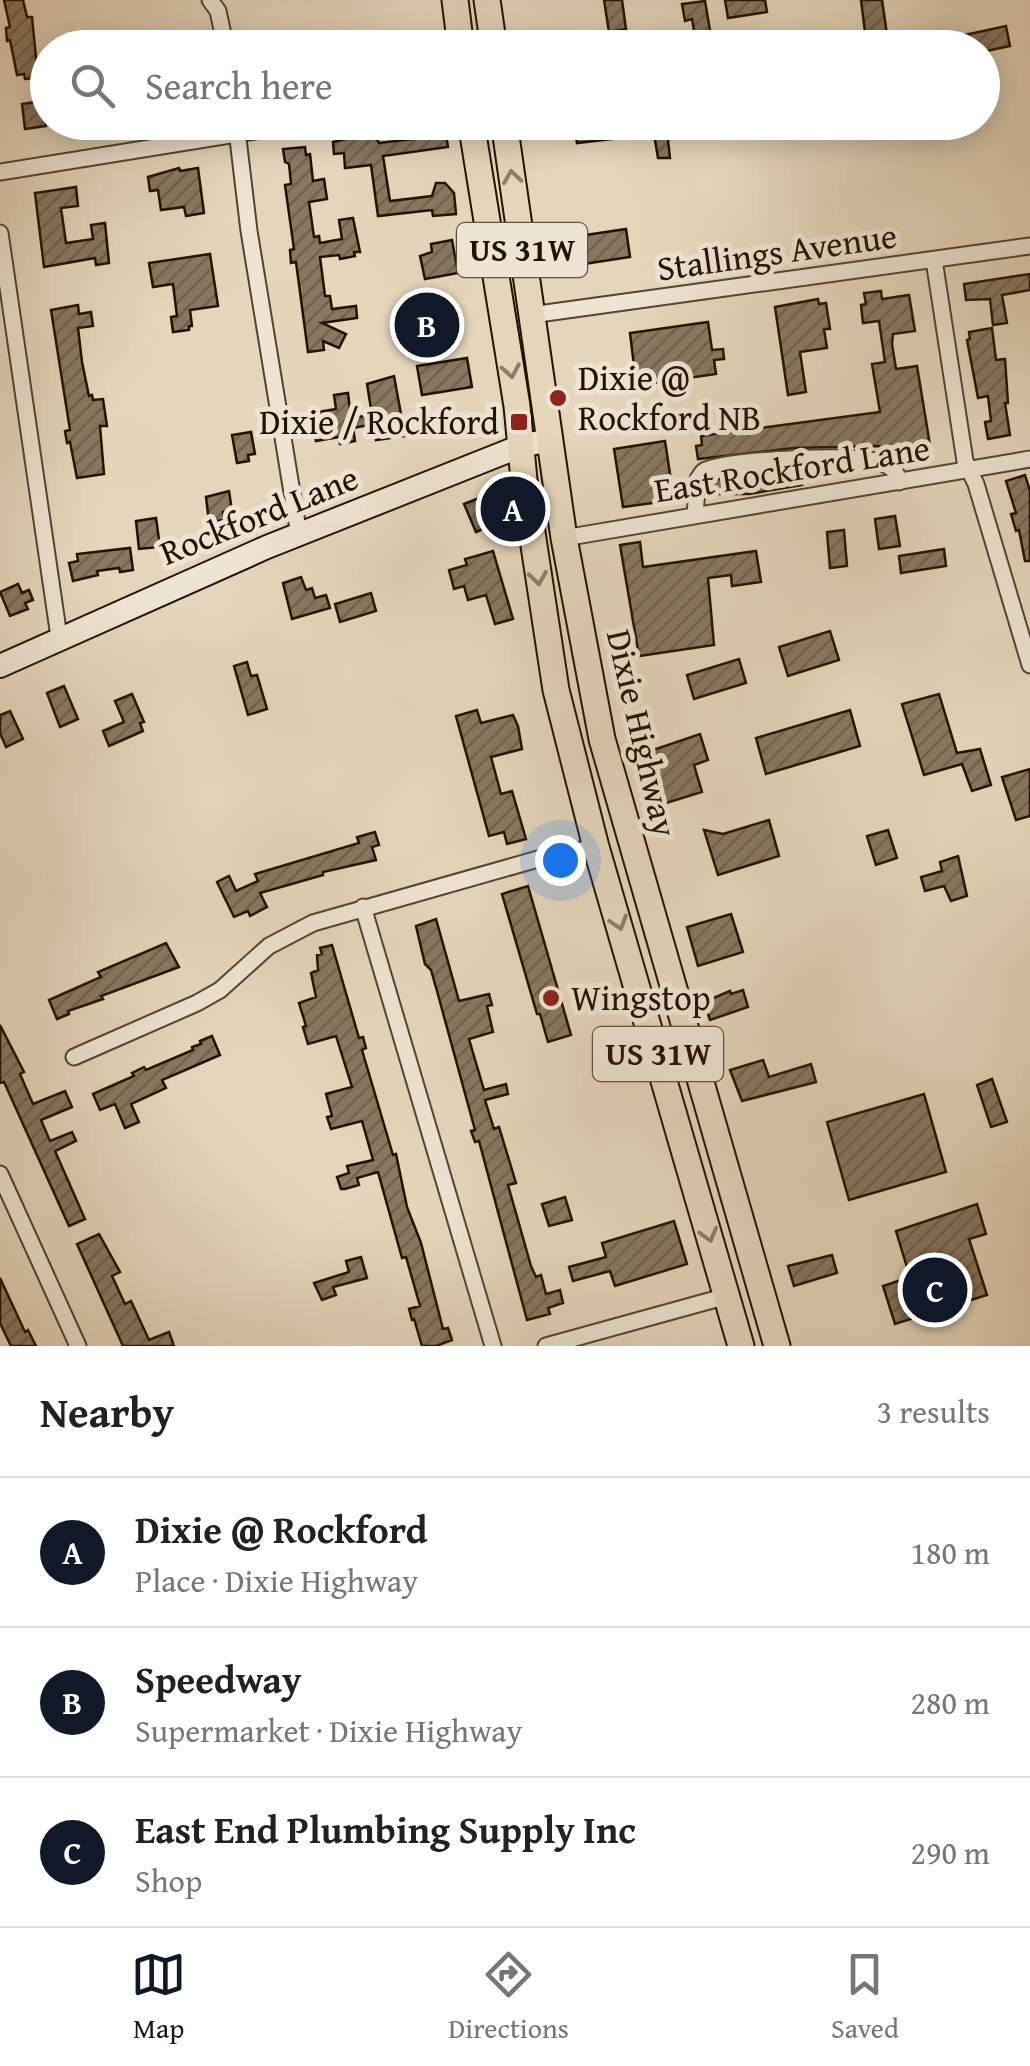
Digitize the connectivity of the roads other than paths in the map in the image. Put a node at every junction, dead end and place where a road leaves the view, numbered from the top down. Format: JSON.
{"nodes":[{"id":1,"x":210,"y":0,"type":"edge"},
{"id":2,"x":455,"y":0,"type":"edge"},
{"id":3,"x":487,"y":0,"type":"edge"},
{"id":4,"x":222,"y":30,"type":"edge"},
{"id":5,"x":459,"y":30,"type":"edge"},
{"id":6,"x":491,"y":30,"type":"edge"},
{"id":7,"x":172,"y":140,"type":"edge"},
{"id":8,"x":238,"y":140,"type":"edge"},
{"id":9,"x":473,"y":140,"type":"edge"},
{"id":10,"x":507,"y":140,"type":"edge"},
{"id":11,"x":0,"y":172,"type":"edge"},
{"id":12,"x":0,"y":232,"type":"edge"},
{"id":13,"x":1030,"y":246,"type":"edge"},
{"id":14,"x":934,"y":260,"type":"junction"},
{"id":15,"x":532,"y":315,"type":"junction"},
{"id":16,"x":550,"y":440,"type":"junction"},
{"id":17,"x":522,"y":446,"type":"junction"},
{"id":18,"x":1030,"y":458,"type":"edge"},
{"id":19,"x":970,"y":470,"type":"junction"},
{"id":20,"x":899,"y":482,"type":"junction"},
{"id":21,"x":695,"y":514,"type":"junction"},
{"id":22,"x":298,"y":535,"type":"junction"},
{"id":23,"x":564,"y":538,"type":"junction"},
{"id":24,"x":59,"y":638,"type":"junction"},
{"id":25,"x":1030,"y":665,"type":"edge"},
{"id":26,"x":0,"y":666,"type":"edge"},
{"id":27,"x":596,"y":847,"type":"junction"},
{"id":28,"x":640,"y":875,"type":"junction"},
{"id":29,"x":363,"y":908,"type":"junction"},
{"id":30,"x":74,"y":1057,"type":"dead end"},
{"id":31,"x":0,"y":1174,"type":"edge"},
{"id":32,"x":726,"y":1296,"type":"junction"},
{"id":33,"x":769,"y":1318,"type":"junction"},
{"id":34,"x":78,"y":1346,"type":"edge"},
{"id":35,"x":493,"y":1346,"type":"edge"},
{"id":36,"x":546,"y":1346,"type":"edge"},
{"id":37,"x":741,"y":1346,"type":"edge"},
{"id":38,"x":777,"y":1346,"type":"edge"}],
"edges":[{"from":1,"to":4,"type":"street"},
{"from":2,"to":5,"type":"main road"},
{"from":3,"to":6,"type":"main road"},
{"from":7,"to":11,"type":"street"},
{"from":8,"to":22,"type":"street"},
{"from":9,"to":17,"type":"main road","name":"Dixie Highway","number":"US 31W","one_way":true},
{"from":15,"to":10,"type":"main road","name":"Dixie Highway","number":"US 31W","one_way":true},
{"from":12,"to":24,"type":"street"},
{"from":13,"to":14,"type":"street","name":"Stallings Avenue"},
{"from":14,"to":15,"type":"street","name":"Stallings Avenue"},
{"from":14,"to":19,"type":"street"},
{"from":15,"to":16,"type":"main road","name":"Dixie Highway","number":"US 31W"},
{"from":16,"to":17,"type":"main road","name":"Rockford Lane"},
{"from":16,"to":23,"type":"main road","name":"Dixie Highway","number":"US 31W"},
{"from":17,"to":22,"type":"main road","name":"Rockford Lane"},
{"from":17,"to":27,"type":"main road","name":"Dixie Highway","number":"US 31W","one_way":true},
{"from":18,"to":19,"type":"street","name":"East Rockford Lane"},
{"from":19,"to":20,"type":"street","name":"East Rockford Lane"},
{"from":19,"to":25,"type":"street"},
{"from":20,"to":21,"type":"street","name":"East Rockford Lane"},
{"from":20,"to":21,"type":"street"},
{"from":21,"to":23,"type":"street","name":"East Rockford Lane"},
{"from":22,"to":24,"type":"main road","name":"Rockford Lane"},
{"from":23,"to":28,"type":"main road","name":"Dixie Highway","number":"US 31W"},
{"from":24,"to":26,"type":"main road","name":"Rockford Lane"},
{"from":27,"to":28,"type":"main road"},
{"from":27,"to":29,"type":"street"},
{"from":27,"to":32,"type":"main road","name":"Dixie Highway","number":"US 31W","one_way":true},
{"from":28,"to":33,"type":"main road","name":"Dixie Highway","number":"US 31W"},
{"from":29,"to":30,"type":"street"},
{"from":29,"to":35,"type":"street"},
{"from":31,"to":34,"type":"street"},
{"from":32,"to":33,"type":"main road"},
{"from":32,"to":36,"type":"street"},
{"from":32,"to":37,"type":"main road","name":"Dixie Highway","number":"US 31W"},
{"from":33,"to":38,"type":"main road","name":"Dixie Highway","number":"US 31W"}]}
